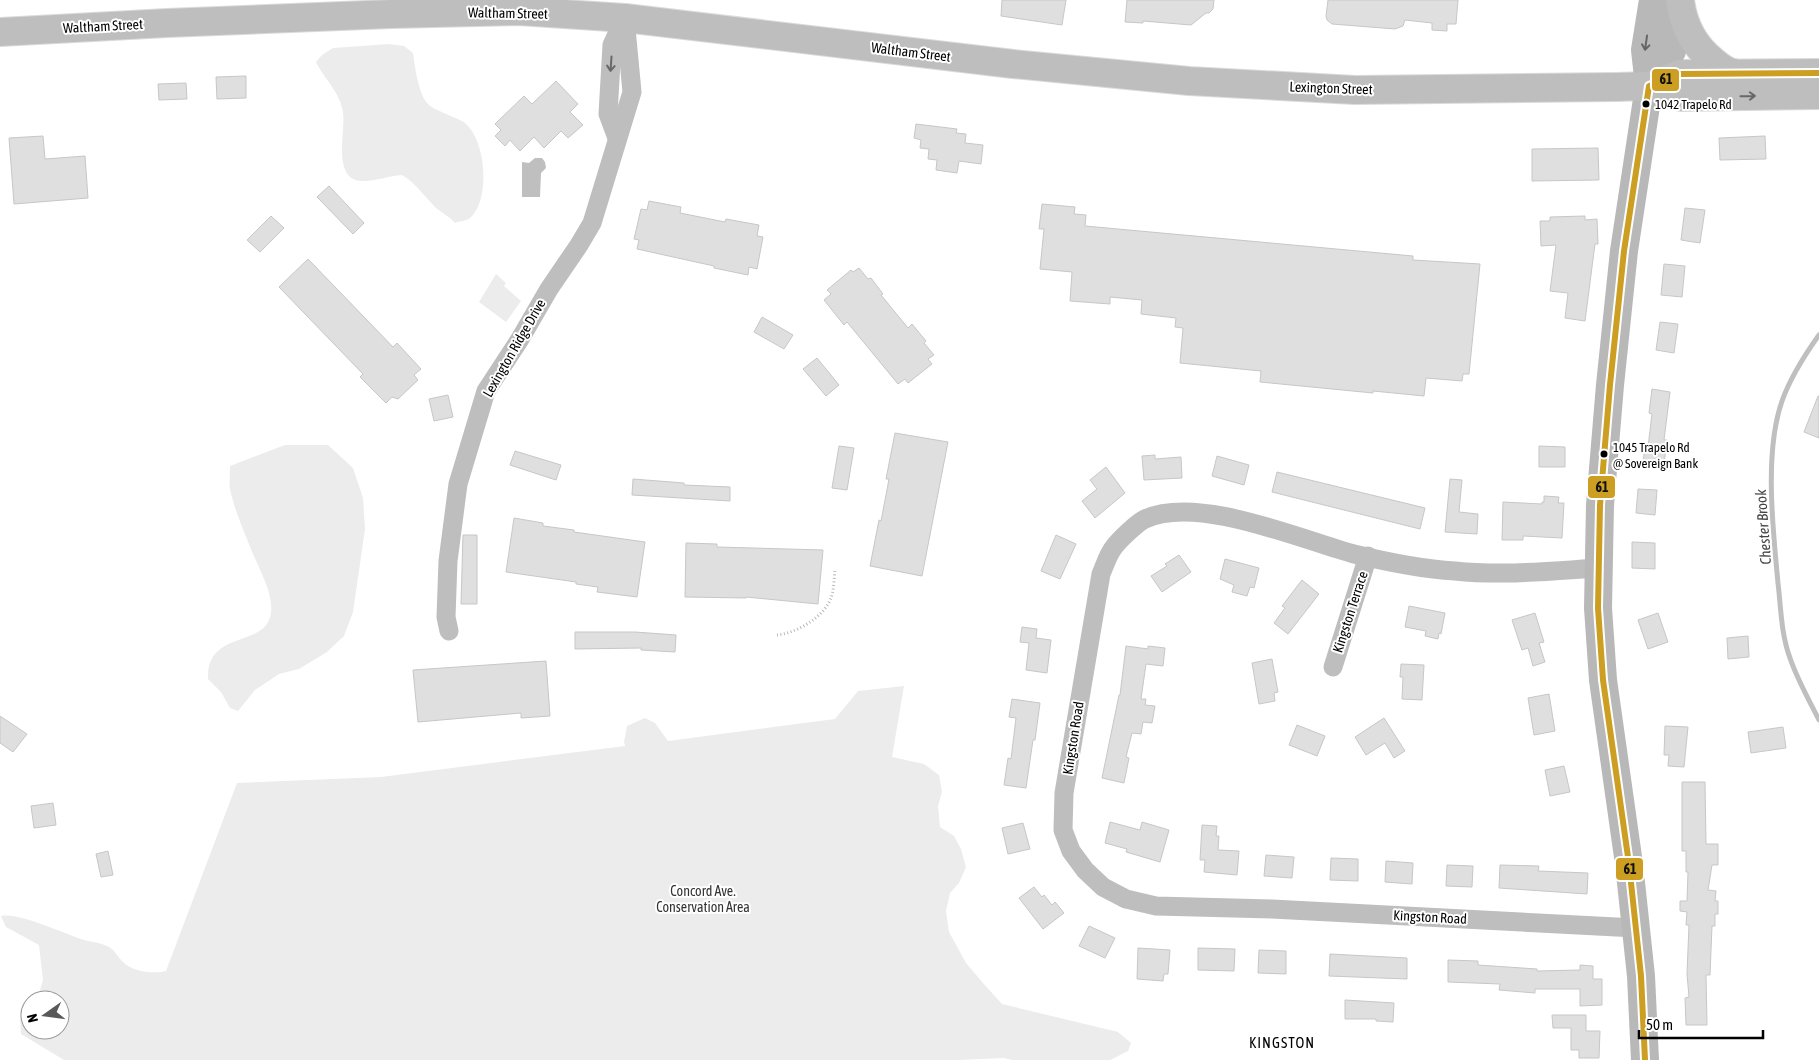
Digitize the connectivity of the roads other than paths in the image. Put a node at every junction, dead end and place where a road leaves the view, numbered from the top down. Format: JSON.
{"nodes":[{"id":1,"x":1653,"y":0,"type":"edge"},
{"id":2,"x":1679,"y":0,"type":"edge"},
{"id":3,"x":624,"y":18,"type":"junction"},
{"id":4,"x":0,"y":32,"type":"edge"},
{"id":5,"x":1013,"y":64,"type":"joint"},
{"id":6,"x":1733,"y":73,"type":"junction"},
{"id":7,"x":1819,"y":73,"type":"edge"},
{"id":8,"x":1649,"y":86,"type":"junction"},
{"id":9,"x":1819,"y":95,"type":"edge"},
{"id":10,"x":1368,"y":556,"type":"junction"},
{"id":11,"x":1599,"y":568,"type":"junction"},
{"id":12,"x":449,"y":631,"type":"dead end"},
{"id":13,"x":1333,"y":667,"type":"dead end"},
{"id":14,"x":1636,"y":928,"type":"junction"},
{"id":15,"x":1644,"y":1060,"type":"edge"}],
"edges":[{"from":1,"to":8,"type":"main road","one_way":true},
{"from":2,"to":6,"type":"main road"},
{"from":2,"to":8,"type":"main road"},
{"from":3,"to":4,"type":"main road","name":"Waltham Street"},
{"from":3,"to":5,"type":"main road","name":"Waltham Street"},
{"from":3,"to":12,"type":"street","name":"Lexington Ridge Drive"},
{"from":5,"to":8,"type":"main road","name":"Lexington Street"},
{"from":6,"to":7,"type":"main road","name":"Lexington Street"},
{"from":6,"to":8,"type":"main road","name":"Lexington Street"},
{"from":8,"to":9,"type":"main road","name":"Lexington Street","one_way":true},
{"from":8,"to":11,"type":"main road"},
{"from":10,"to":11,"type":"street","name":"Kingston Road"},
{"from":10,"to":13,"type":"street","name":"Kingston Terrace"},
{"from":10,"to":14,"type":"street","name":"Kingston Road"},
{"from":11,"to":14,"type":"main road"},
{"from":14,"to":15,"type":"main road"}]}
